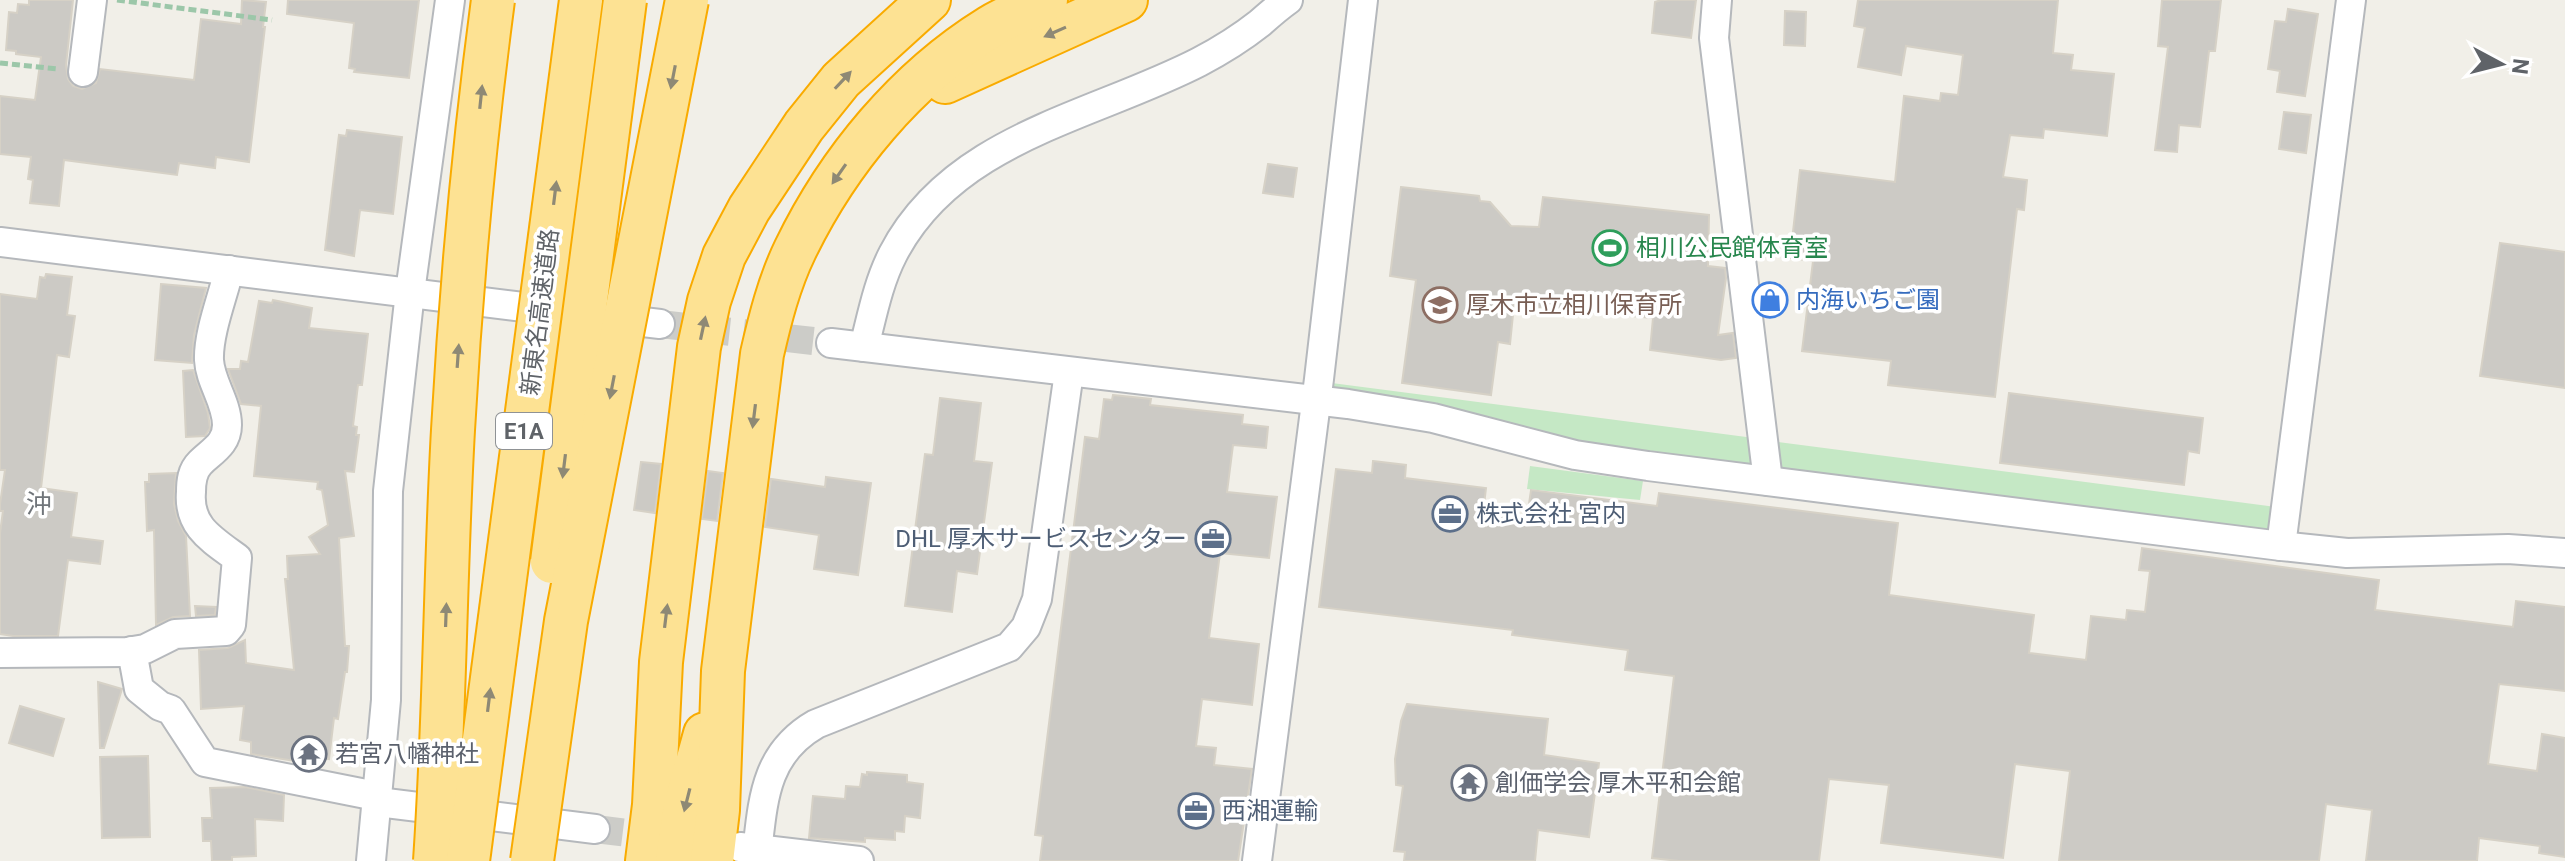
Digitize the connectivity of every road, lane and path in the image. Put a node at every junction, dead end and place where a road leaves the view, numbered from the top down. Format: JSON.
{"nodes":[{"id":1,"x":92,"y":0,"type":"edge"},
{"id":2,"x":116,"y":0,"type":"edge"},
{"id":3,"x":450,"y":0,"type":"edge"},
{"id":4,"x":493,"y":0,"type":"edge"},
{"id":5,"x":581,"y":0,"type":"edge"},
{"id":6,"x":625,"y":0,"type":"edge"},
{"id":7,"x":687,"y":0,"type":"edge"},
{"id":8,"x":929,"y":0,"type":"edge"},
{"id":9,"x":953,"y":0,"type":"edge"},
{"id":10,"x":1046,"y":0,"type":"edge"},
{"id":11,"x":1126,"y":0,"type":"edge"},
{"id":12,"x":1288,"y":0,"type":"edge"},
{"id":13,"x":1363,"y":0,"type":"edge"},
{"id":14,"x":1717,"y":0,"type":"edge"},
{"id":15,"x":2351,"y":0,"type":"edge"},
{"id":16,"x":272,"y":20,"type":"dead end"},
{"id":17,"x":881,"y":43,"type":"junction"},
{"id":18,"x":0,"y":63,"type":"edge"},
{"id":19,"x":83,"y":72,"type":"joint"},
{"id":20,"x":878,"y":124,"type":"junction"},
{"id":21,"x":0,"y":242,"type":"edge"},
{"id":22,"x":229,"y":270,"type":"junction"},
{"id":23,"x":410,"y":292,"type":"junction"},
{"id":24,"x":660,"y":324,"type":"tunnel mouth"},
{"id":25,"x":831,"y":343,"type":"tunnel mouth"},
{"id":26,"x":864,"y":347,"type":"junction"},
{"id":27,"x":1069,"y":372,"type":"junction"},
{"id":28,"x":1316,"y":400,"type":"junction"},
{"id":29,"x":1768,"y":481,"type":"junction"},
{"id":30,"x":2281,"y":546,"type":"junction"},
{"id":31,"x":2565,"y":553,"type":"edge"},
{"id":32,"x":132,"y":651,"type":"junction"},
{"id":33,"x":0,"y":653,"type":"edge"},
{"id":34,"x":661,"y":662,"type":"junction"},
{"id":35,"x":723,"y":671,"type":"junction"},
{"id":36,"x":378,"y":802,"type":"junction"},
{"id":37,"x":595,"y":829,"type":"tunnel mouth"},
{"id":38,"x":741,"y":854,"type":"edge"},
{"id":39,"x":371,"y":861,"type":"edge"},
{"id":40,"x":435,"y":861,"type":"edge"},
{"id":41,"x":468,"y":861,"type":"edge"},
{"id":42,"x":513,"y":861,"type":"edge"},
{"id":43,"x":532,"y":861,"type":"edge"},
{"id":44,"x":620,"y":861,"type":"edge"},
{"id":45,"x":647,"y":861,"type":"edge"},
{"id":46,"x":677,"y":861,"type":"edge"},
{"id":47,"x":859,"y":861,"type":"edge"},
{"id":48,"x":1257,"y":861,"type":"edge"}],
"edges":[{"from":1,"to":19,"type":"street"},
{"from":2,"to":16,"type":"path"},
{"from":3,"to":23,"type":"street"},
{"from":40,"to":4,"type":"highway","one_way":true,"bridge":true},
{"from":41,"to":5,"type":"highway","name":"新東名高速道路","number":"E1A","one_way":true,"bridge":true},
{"from":6,"to":42,"type":"highway","name":"新東名高速道路","number":"E1A","one_way":true,"bridge":true},
{"from":7,"to":43,"type":"highway","one_way":true,"bridge":true},
{"from":8,"to":17,"type":"highway"},
{"from":9,"to":17,"type":"highway"},
{"from":10,"to":20,"type":"highway"},
{"from":11,"to":20,"type":"highway","one_way":true},
{"from":12,"to":26,"type":"street"},
{"from":13,"to":28,"type":"street"},
{"from":14,"to":29,"type":"street"},
{"from":15,"to":30,"type":"street"},
{"from":34,"to":17,"type":"highway","one_way":true},
{"from":18,"to":19,"type":"path"},
{"from":20,"to":35,"type":"highway","one_way":true},
{"from":21,"to":22,"type":"street"},
{"from":22,"to":23,"type":"street"},
{"from":22,"to":32,"type":"street"},
{"from":23,"to":24,"type":"street"},
{"from":23,"to":36,"type":"street"},
{"from":25,"to":26,"type":"street"},
{"from":26,"to":27,"type":"street"},
{"from":27,"to":28,"type":"street"},
{"from":27,"to":38,"type":"street"},
{"from":28,"to":29,"type":"street"},
{"from":28,"to":48,"type":"street"},
{"from":29,"to":30,"type":"street"},
{"from":30,"to":31,"type":"street"},
{"from":32,"to":33,"type":"street"},
{"from":32,"to":36,"type":"street"},
{"from":34,"to":44,"type":"highway"},
{"from":34,"to":45,"type":"highway"},
{"from":35,"to":38,"type":"highway"},
{"from":35,"to":46,"type":"highway","one_way":true},
{"from":36,"to":37,"type":"street"},
{"from":36,"to":39,"type":"street"},
{"from":38,"to":47,"type":"street"}]}
